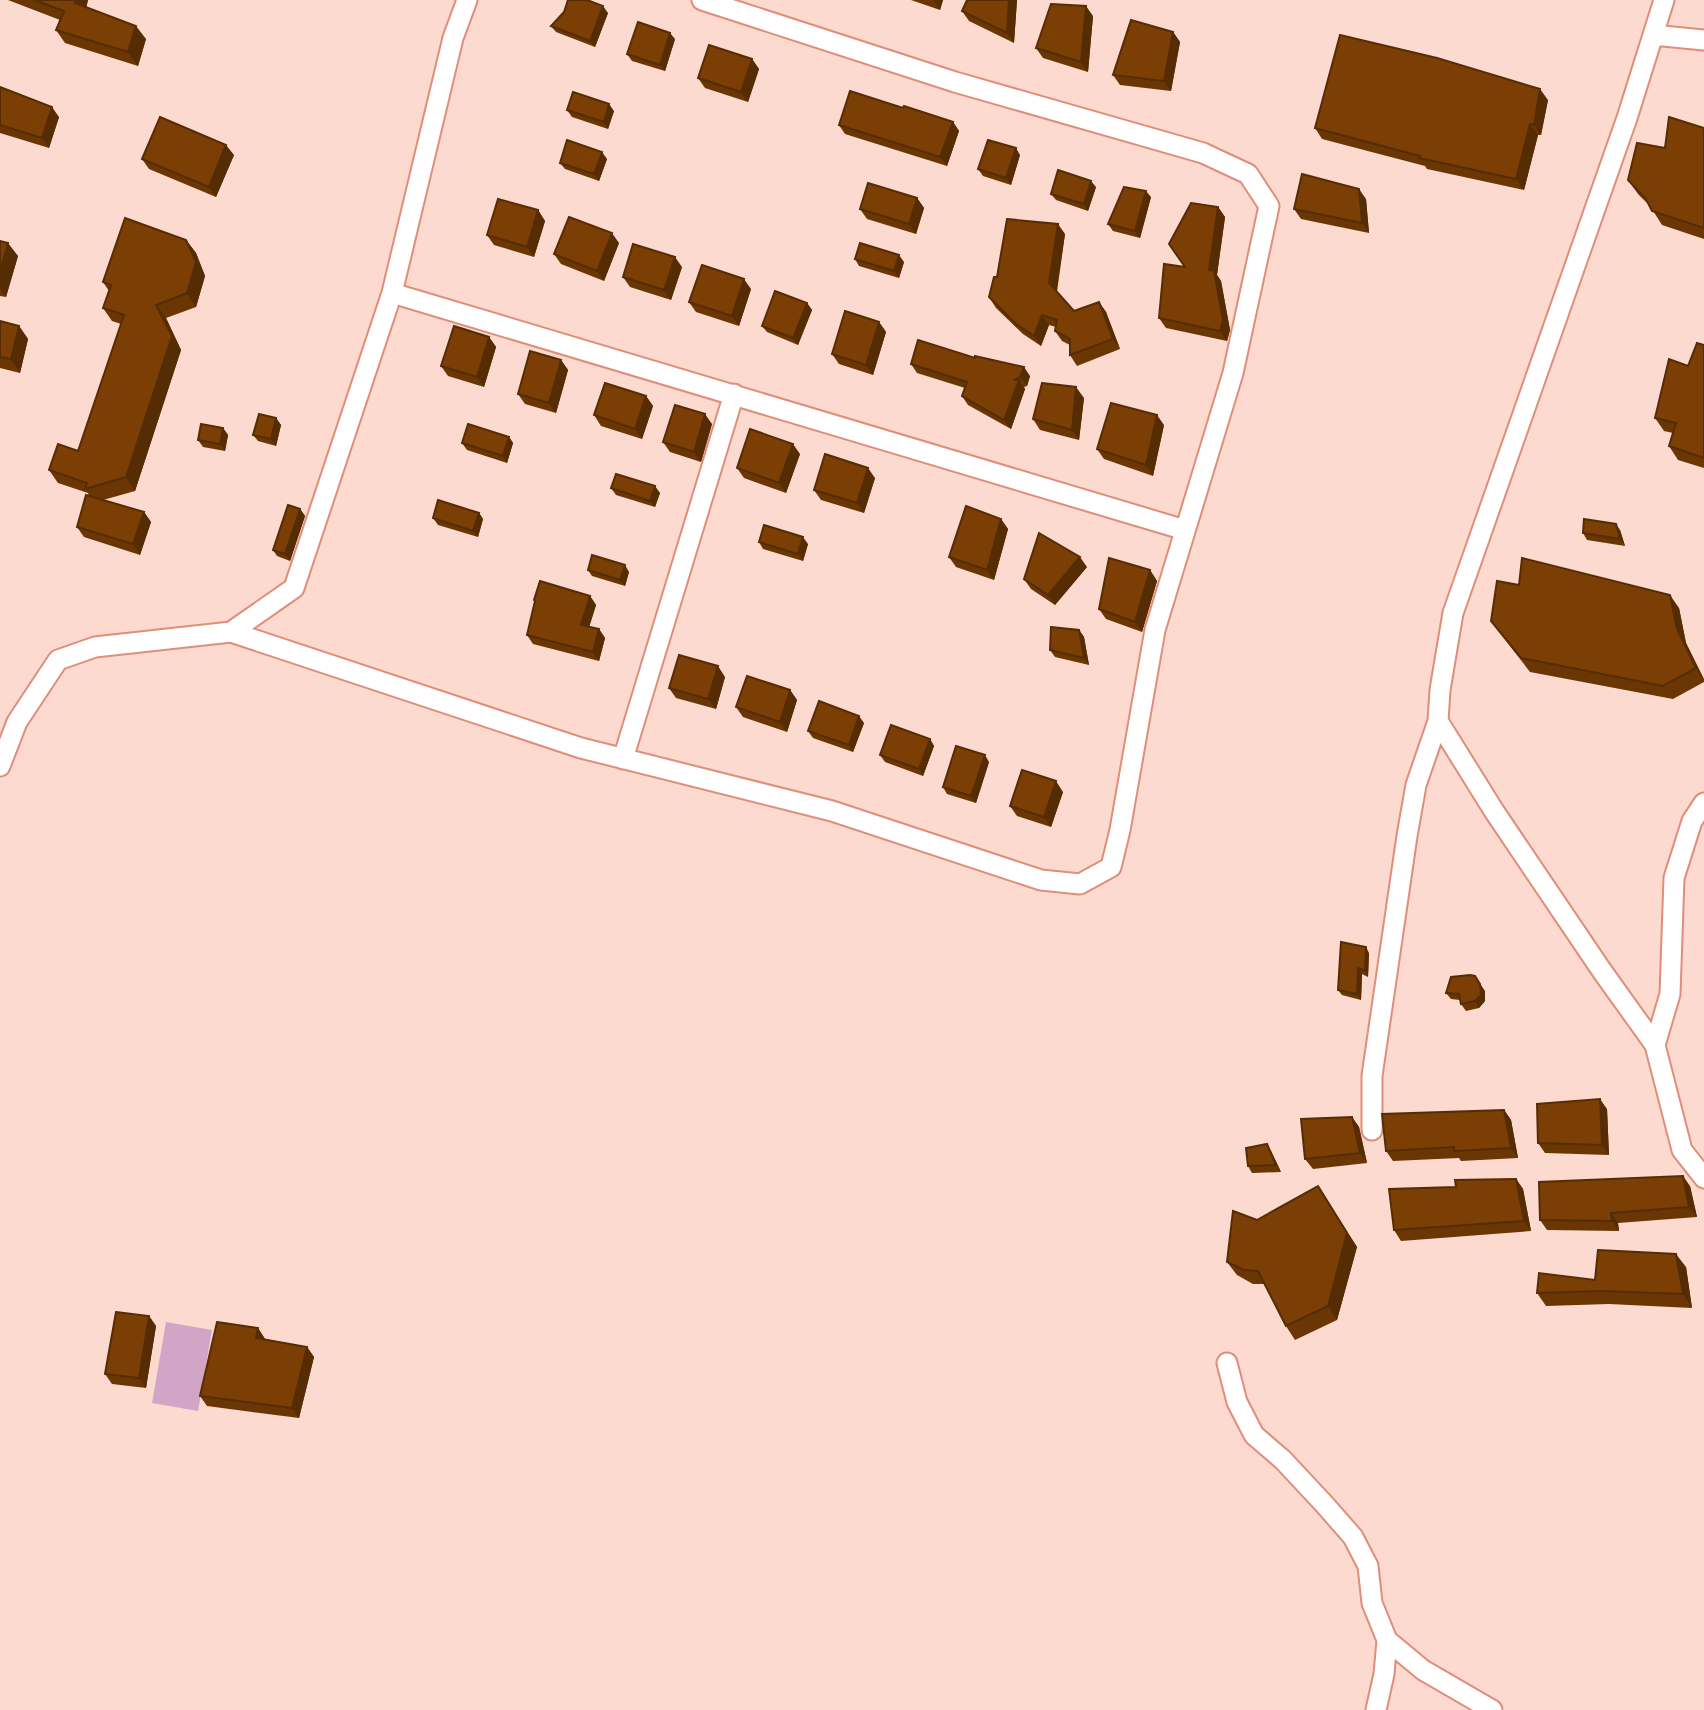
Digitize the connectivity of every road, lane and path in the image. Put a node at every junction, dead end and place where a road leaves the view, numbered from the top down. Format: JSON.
{"nodes":[{"id":1,"x":467,"y":0,"type":"edge"},
{"id":2,"x":702,"y":0,"type":"edge"},
{"id":3,"x":1664,"y":0,"type":"edge"},
{"id":4,"x":1653,"y":35,"type":"junction"},
{"id":5,"x":1704,"y":40,"type":"edge"},
{"id":6,"x":392,"y":293,"type":"junction"},
{"id":7,"x":734,"y":394,"type":"junction"},
{"id":8,"x":1185,"y":530,"type":"junction"},
{"id":9,"x":231,"y":632,"type":"junction"},
{"id":10,"x":1438,"y":722,"type":"junction"},
{"id":11,"x":623,"y":759,"type":"junction"},
{"id":12,"x":0,"y":766,"type":"edge"},
{"id":13,"x":1704,"y":803,"type":"edge"},
{"id":14,"x":1655,"y":1045,"type":"junction"},
{"id":15,"x":1372,"y":1130,"type":"dead end"},
{"id":16,"x":1704,"y":1178,"type":"edge"},
{"id":17,"x":1227,"y":1363,"type":"dead end"},
{"id":18,"x":1387,"y":1640,"type":"junction"},
{"id":19,"x":1376,"y":1710,"type":"edge"},
{"id":20,"x":1492,"y":1710,"type":"edge"}],
"edges":[{"from":1,"to":6,"type":"street"},
{"from":2,"to":8,"type":"street"},
{"from":3,"to":4,"type":"street"},
{"from":4,"to":5,"type":"street"},
{"from":4,"to":10,"type":"street"},
{"from":6,"to":7,"type":"street"},
{"from":6,"to":9,"type":"street"},
{"from":7,"to":8,"type":"street"},
{"from":7,"to":11,"type":"street"},
{"from":8,"to":11,"type":"street"},
{"from":9,"to":11,"type":"street"},
{"from":9,"to":12,"type":"street"},
{"from":10,"to":14,"type":"street"},
{"from":10,"to":15,"type":"street"},
{"from":13,"to":14,"type":"street"},
{"from":14,"to":16,"type":"street"},
{"from":17,"to":18,"type":"street"},
{"from":18,"to":19,"type":"street"},
{"from":18,"to":20,"type":"street"}]}
